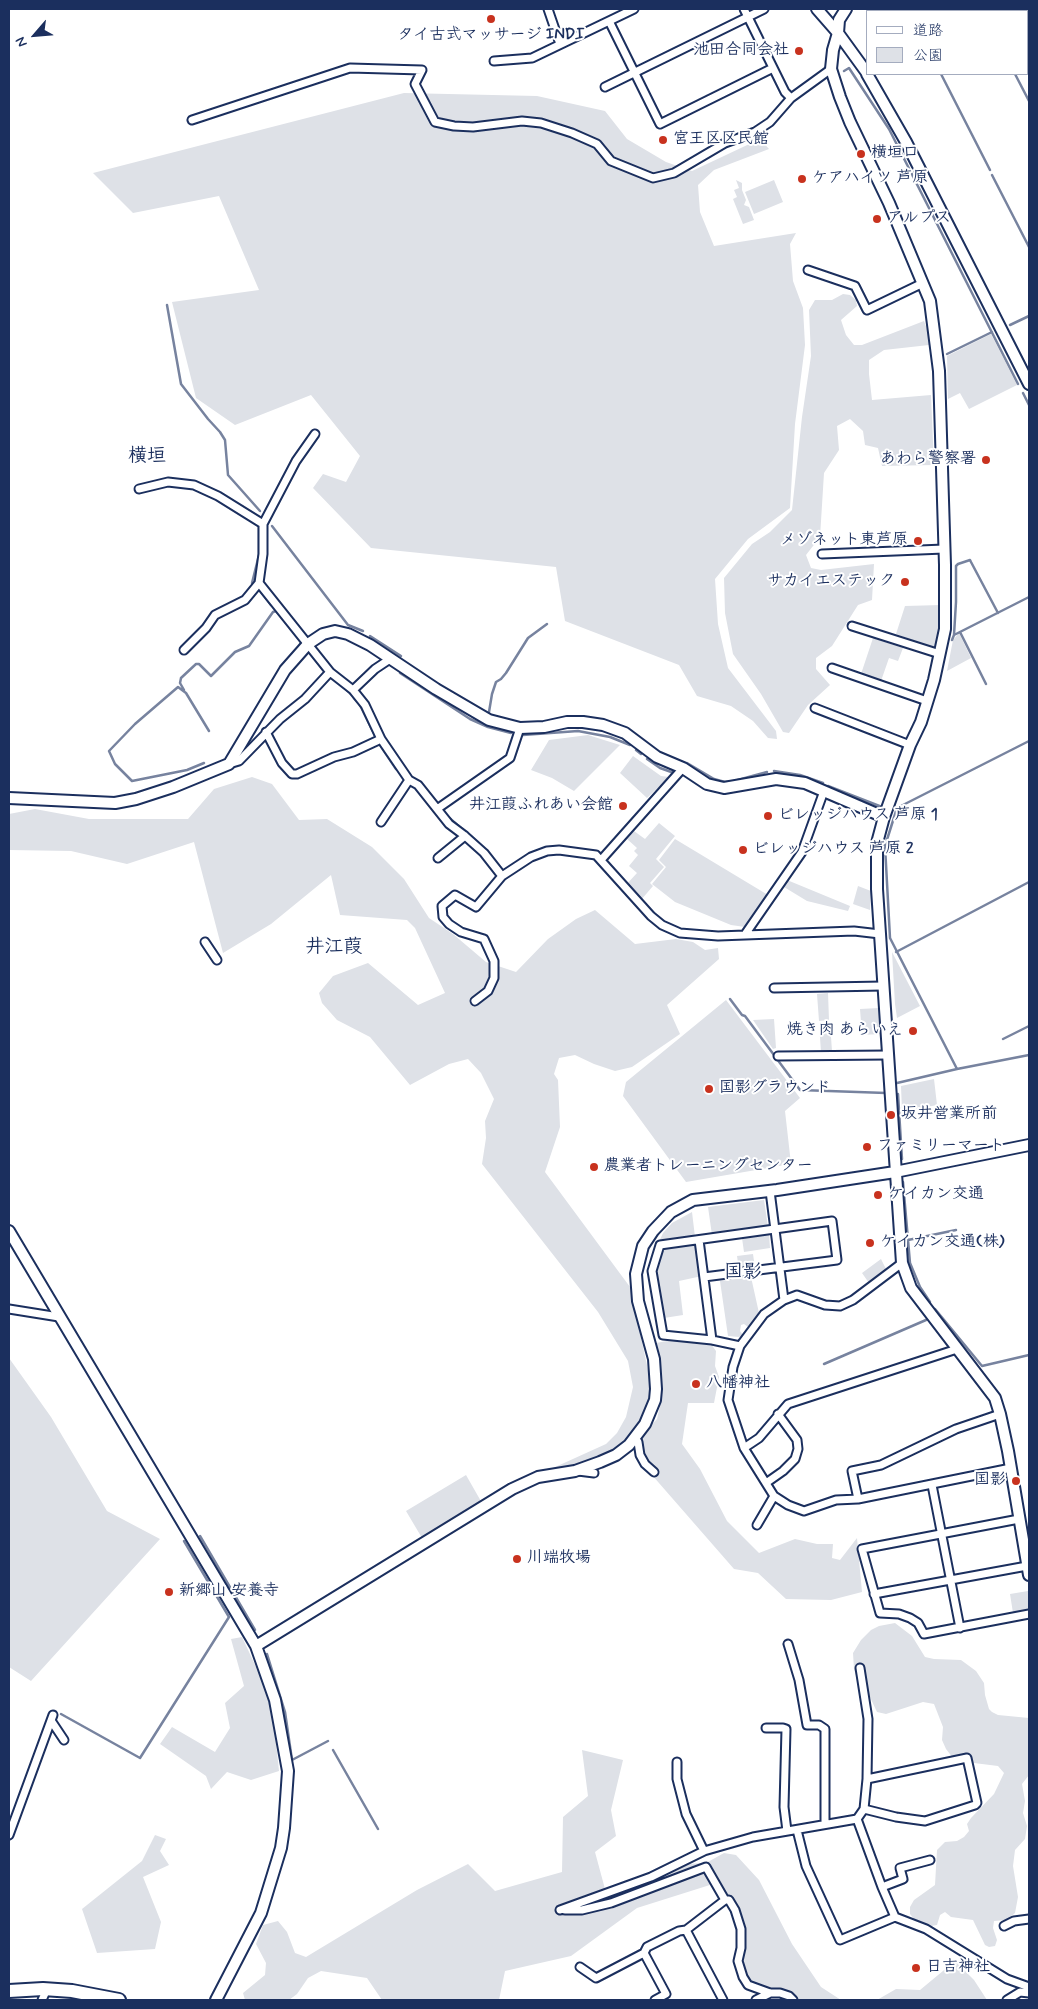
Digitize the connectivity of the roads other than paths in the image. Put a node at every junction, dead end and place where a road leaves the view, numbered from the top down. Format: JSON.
{"nodes":[{"id":1,"x":548,"y":9,"type":"edge"},
{"id":2,"x":634,"y":9,"type":"edge"},
{"id":3,"x":744,"y":9,"type":"edge"},
{"id":4,"x":764,"y":9,"type":"edge"},
{"id":5,"x":817,"y":9,"type":"edge"},
{"id":6,"x":846,"y":9,"type":"edge"},
{"id":7,"x":748,"y":17,"type":"junction"},
{"id":8,"x":609,"y":21,"type":"junction"},
{"id":9,"x":838,"y":33,"type":"junction"},
{"id":10,"x":560,"y":44,"type":"junction"},
{"id":11,"x":494,"y":61,"type":"dead end"},
{"id":12,"x":773,"y":68,"type":"junction"},
{"id":13,"x":831,"y":69,"type":"junction"},
{"id":14,"x":634,"y":72,"type":"junction"},
{"id":15,"x":866,"y":73,"type":"edge"},
{"id":16,"x":868,"y":75,"type":"edge"},
{"id":17,"x":605,"y":87,"type":"dead end"},
{"id":18,"x":791,"y":98,"type":"junction"},
{"id":19,"x":192,"y":120,"type":"dead end"},
{"id":20,"x":808,"y":270,"type":"dead end"},
{"id":21,"x":923,"y":283,"type":"junction"},
{"id":22,"x":1029,"y":384,"type":"edge"},
{"id":23,"x":314,"y":434,"type":"dead end"},
{"id":24,"x":139,"y":490,"type":"dead end"},
{"id":25,"x":263,"y":524,"type":"junction"},
{"id":26,"x":944,"y":549,"type":"junction"},
{"id":27,"x":822,"y":554,"type":"dead end"},
{"id":28,"x":258,"y":583,"type":"junction"},
{"id":29,"x":852,"y":626,"type":"dead end"},
{"id":30,"x":308,"y":644,"type":"junction"},
{"id":31,"x":184,"y":650,"type":"dead end"},
{"id":32,"x":940,"y":654,"type":"junction"},
{"id":33,"x":390,"y":658,"type":"junction"},
{"id":34,"x":832,"y":668,"type":"dead end"},
{"id":35,"x":330,"y":672,"type":"junction"},
{"id":36,"x":353,"y":690,"type":"junction"},
{"id":37,"x":927,"y":701,"type":"junction"},
{"id":38,"x":816,"y":708,"type":"dead end"},
{"id":39,"x":520,"y":728,"type":"junction"},
{"id":40,"x":266,"y":732,"type":"junction"},
{"id":41,"x":381,"y":739,"type":"junction"},
{"id":42,"x":910,"y":745,"type":"junction"},
{"id":43,"x":229,"y":764,"type":"junction"},
{"id":44,"x":684,"y":768,"type":"junction"},
{"id":45,"x":409,"y":780,"type":"junction"},
{"id":46,"x":824,"y":791,"type":"junction"},
{"id":47,"x":9,"y":798,"type":"edge"},
{"id":48,"x":437,"y":809,"type":"junction"},
{"id":49,"x":884,"y":818,"type":"junction"},
{"id":50,"x":381,"y":822,"type":"dead end"},
{"id":51,"x":465,"y":836,"type":"junction"},
{"id":52,"x":438,"y":858,"type":"dead end"},
{"id":53,"x":601,"y":860,"type":"junction"},
{"id":54,"x":502,"y":876,"type":"junction"},
{"id":55,"x":746,"y":933,"type":"junction"},
{"id":56,"x":880,"y":934,"type":"junction"},
{"id":57,"x":205,"y":942,"type":"dead end"},
{"id":58,"x":218,"y":960,"type":"dead end"},
{"id":59,"x":883,"y":986,"type":"junction"},
{"id":60,"x":774,"y":988,"type":"dead end"},
{"id":61,"x":475,"y":1001,"type":"dead end"},
{"id":62,"x":888,"y":1055,"type":"junction"},
{"id":63,"x":778,"y":1056,"type":"dead end"},
{"id":64,"x":1029,"y":1145,"type":"edge"},
{"id":65,"x":896,"y":1172,"type":"junction"},
{"id":66,"x":770,"y":1191,"type":"junction"},
{"id":67,"x":774,"y":1229,"type":"junction"},
{"id":68,"x":9,"y":1231,"type":"edge"},
{"id":69,"x":699,"y":1240,"type":"junction"},
{"id":70,"x":902,"y":1263,"type":"junction"},
{"id":71,"x":779,"y":1267,"type":"junction"},
{"id":72,"x":704,"y":1277,"type":"junction"},
{"id":73,"x":784,"y":1300,"type":"junction"},
{"id":74,"x":9,"y":1309,"type":"edge"},
{"id":75,"x":59,"y":1317,"type":"junction"},
{"id":76,"x":712,"y":1340,"type":"junction"},
{"id":77,"x":740,"y":1346,"type":"junction"},
{"id":78,"x":957,"y":1349,"type":"junction"},
{"id":79,"x":778,"y":1414,"type":"junction"},
{"id":80,"x":1000,"y":1414,"type":"junction"},
{"id":81,"x":638,"y":1442,"type":"dead end"},
{"id":82,"x":744,"y":1448,"type":"junction"},
{"id":83,"x":1011,"y":1468,"type":"junction"},
{"id":84,"x":575,"y":1471,"type":"junction"},
{"id":85,"x":654,"y":1472,"type":"dead end"},
{"id":86,"x":594,"y":1473,"type":"dead end"},
{"id":87,"x":766,"y":1483,"type":"junction"},
{"id":88,"x":932,"y":1485,"type":"junction"},
{"id":89,"x":774,"y":1496,"type":"junction"},
{"id":90,"x":858,"y":1499,"type":"junction"},
{"id":91,"x":1018,"y":1519,"type":"junction"},
{"id":92,"x":757,"y":1525,"type":"dead end"},
{"id":93,"x":942,"y":1533,"type":"junction"},
{"id":94,"x":1028,"y":1571,"type":"edge"},
{"id":95,"x":951,"y":1579,"type":"junction"},
{"id":96,"x":874,"y":1594,"type":"junction"},
{"id":97,"x":1029,"y":1614,"type":"edge"},
{"id":98,"x":960,"y":1628,"type":"junction"},
{"id":99,"x":788,"y":1644,"type":"dead end"},
{"id":100,"x":256,"y":1646,"type":"junction"},
{"id":101,"x":860,"y":1668,"type":"dead end"},
{"id":102,"x":766,"y":1728,"type":"dead end"},
{"id":103,"x":64,"y":1740,"type":"dead end"},
{"id":104,"x":677,"y":1762,"type":"dead end"},
{"id":105,"x":867,"y":1779,"type":"junction"},
{"id":106,"x":864,"y":1808,"type":"junction"},
{"id":107,"x":857,"y":1819,"type":"junction"},
{"id":108,"x":11,"y":1823,"type":"edge"},
{"id":109,"x":825,"y":1824,"type":"junction"},
{"id":110,"x":797,"y":1830,"type":"junction"},
{"id":111,"x":787,"y":1831,"type":"junction"},
{"id":112,"x":9,"y":1835,"type":"edge"},
{"id":113,"x":704,"y":1851,"type":"junction"},
{"id":114,"x":930,"y":1860,"type":"dead end"},
{"id":115,"x":882,"y":1887,"type":"junction"},
{"id":116,"x":725,"y":1900,"type":"junction"},
{"id":117,"x":895,"y":1917,"type":"junction"},
{"id":118,"x":1029,"y":1918,"type":"edge"},
{"id":119,"x":1004,"y":1926,"type":"dead end"},
{"id":120,"x":686,"y":1930,"type":"junction"},
{"id":121,"x":644,"y":1953,"type":"junction"},
{"id":122,"x":580,"y":1967,"type":"dead end"},
{"id":123,"x":1029,"y":1986,"type":"edge"},
{"id":124,"x":9,"y":1991,"type":"edge"},
{"id":125,"x":1029,"y":1992,"type":"edge"},
{"id":126,"x":770,"y":1993,"type":"junction"},
{"id":127,"x":45,"y":1995,"type":"edge"},
{"id":128,"x":668,"y":1997,"type":"edge"},
{"id":129,"x":119,"y":2000,"type":"edge"},
{"id":130,"x":216,"y":2000,"type":"edge"},
{"id":131,"x":655,"y":2000,"type":"edge"},
{"id":132,"x":723,"y":2000,"type":"edge"},
{"id":133,"x":756,"y":2000,"type":"edge"},
{"id":134,"x":793,"y":2000,"type":"edge"},
{"id":135,"x":1008,"y":2000,"type":"edge"}],
"edges":[{"from":1,"to":10,"type":"street"},
{"from":2,"to":8,"type":"street"},
{"from":3,"to":7,"type":"street"},
{"from":4,"to":7,"type":"street"},
{"from":5,"to":9,"type":"street"},
{"from":6,"to":9,"type":"street"},
{"from":7,"to":12,"type":"street"},
{"from":7,"to":14,"type":"street"},
{"from":8,"to":10,"type":"street"},
{"from":8,"to":14,"type":"street"},
{"from":9,"to":13,"type":"street"},
{"from":9,"to":15,"type":"street"},
{"from":10,"to":11,"type":"street"},
{"from":12,"to":14,"type":"street"},
{"from":12,"to":18,"type":"street"},
{"from":13,"to":18,"type":"street"},
{"from":13,"to":21,"type":"street"},
{"from":14,"to":17,"type":"street"},
{"from":16,"to":22,"type":"street"},
{"from":18,"to":19,"type":"street"},
{"from":20,"to":21,"type":"street"},
{"from":21,"to":26,"type":"street"},
{"from":23,"to":25,"type":"street"},
{"from":24,"to":25,"type":"street"},
{"from":25,"to":28,"type":"street"},
{"from":26,"to":27,"type":"street"},
{"from":26,"to":32,"type":"street"},
{"from":28,"to":30,"type":"street"},
{"from":28,"to":31,"type":"street"},
{"from":29,"to":32,"type":"street"},
{"from":30,"to":33,"type":"street"},
{"from":30,"to":35,"type":"street"},
{"from":30,"to":43,"type":"street"},
{"from":32,"to":37,"type":"street"},
{"from":33,"to":36,"type":"street"},
{"from":33,"to":39,"type":"street"},
{"from":34,"to":37,"type":"street"},
{"from":35,"to":36,"type":"street"},
{"from":35,"to":40,"type":"street"},
{"from":36,"to":41,"type":"street"},
{"from":37,"to":42,"type":"street"},
{"from":38,"to":42,"type":"street"},
{"from":39,"to":44,"type":"street"},
{"from":39,"to":48,"type":"street"},
{"from":40,"to":41,"type":"street"},
{"from":40,"to":43,"type":"street"},
{"from":41,"to":45,"type":"street"},
{"from":42,"to":49,"type":"street"},
{"from":43,"to":47,"type":"street"},
{"from":44,"to":46,"type":"street"},
{"from":44,"to":53,"type":"street"},
{"from":45,"to":48,"type":"street"},
{"from":45,"to":50,"type":"street"},
{"from":46,"to":49,"type":"street"},
{"from":46,"to":55,"type":"street"},
{"from":48,"to":51,"type":"street"},
{"from":49,"to":56,"type":"street"},
{"from":51,"to":52,"type":"street"},
{"from":51,"to":54,"type":"street"},
{"from":53,"to":54,"type":"street"},
{"from":53,"to":55,"type":"street"},
{"from":54,"to":61,"type":"street"},
{"from":55,"to":56,"type":"street"},
{"from":56,"to":59,"type":"street"},
{"from":57,"to":58,"type":"street"},
{"from":59,"to":60,"type":"street"},
{"from":59,"to":62,"type":"street"},
{"from":62,"to":63,"type":"street"},
{"from":62,"to":65,"type":"street"},
{"from":64,"to":65,"type":"street"},
{"from":65,"to":66,"type":"street"},
{"from":65,"to":70,"type":"street"},
{"from":66,"to":67,"type":"street"},
{"from":66,"to":84,"type":"street"},
{"from":67,"to":69,"type":"street"},
{"from":67,"to":71,"type":"street"},
{"from":67,"to":71,"type":"street"},
{"from":68,"to":75,"type":"street"},
{"from":69,"to":72,"type":"street"},
{"from":69,"to":76,"type":"street"},
{"from":70,"to":73,"type":"street"},
{"from":70,"to":78,"type":"street"},
{"from":71,"to":72,"type":"street"},
{"from":71,"to":73,"type":"street"},
{"from":72,"to":76,"type":"street"},
{"from":73,"to":77,"type":"street"},
{"from":74,"to":75,"type":"street"},
{"from":75,"to":100,"type":"street"},
{"from":76,"to":77,"type":"street"},
{"from":77,"to":82,"type":"street"},
{"from":78,"to":79,"type":"street"},
{"from":78,"to":80,"type":"street"},
{"from":79,"to":82,"type":"street"},
{"from":79,"to":87,"type":"street"},
{"from":80,"to":83,"type":"street"},
{"from":80,"to":90,"type":"street"},
{"from":81,"to":85,"type":"street"},
{"from":82,"to":87,"type":"street"},
{"from":83,"to":88,"type":"street"},
{"from":83,"to":91,"type":"street"},
{"from":84,"to":86,"type":"street"},
{"from":84,"to":100,"type":"street"},
{"from":87,"to":89,"type":"street"},
{"from":88,"to":90,"type":"street"},
{"from":88,"to":93,"type":"street"},
{"from":89,"to":90,"type":"street"},
{"from":89,"to":92,"type":"street"},
{"from":91,"to":93,"type":"street"},
{"from":91,"to":94,"type":"street"},
{"from":93,"to":95,"type":"street"},
{"from":93,"to":96,"type":"street"},
{"from":94,"to":95,"type":"street"},
{"from":95,"to":96,"type":"street"},
{"from":95,"to":98,"type":"street"},
{"from":96,"to":98,"type":"street"},
{"from":97,"to":98,"type":"street"},
{"from":99,"to":109,"type":"street"},
{"from":100,"to":130,"type":"street"},
{"from":101,"to":105,"type":"street"},
{"from":102,"to":111,"type":"street"},
{"from":103,"to":108,"type":"street"},
{"from":104,"to":113,"type":"street"},
{"from":105,"to":106,"type":"street"},
{"from":105,"to":106,"type":"street"},
{"from":106,"to":107,"type":"street"},
{"from":107,"to":109,"type":"street"},
{"from":107,"to":115,"type":"street"},
{"from":108,"to":112,"type":"street"},
{"from":109,"to":110,"type":"street"},
{"from":110,"to":111,"type":"street"},
{"from":110,"to":117,"type":"street"},
{"from":111,"to":113,"type":"street"},
{"from":113,"to":116,"type":"street"},
{"from":114,"to":115,"type":"street"},
{"from":115,"to":117,"type":"street"},
{"from":116,"to":120,"type":"street"},
{"from":116,"to":126,"type":"street"},
{"from":117,"to":123,"type":"street"},
{"from":118,"to":119,"type":"street"},
{"from":120,"to":121,"type":"street"},
{"from":120,"to":132,"type":"street"},
{"from":121,"to":122,"type":"street"},
{"from":121,"to":128,"type":"street"},
{"from":124,"to":127,"type":"highway"},
{"from":125,"to":135,"type":"street"},
{"from":126,"to":133,"type":"street"},
{"from":126,"to":134,"type":"street"},
{"from":127,"to":129,"type":"highway"},
{"from":128,"to":131,"type":"street"}]}
